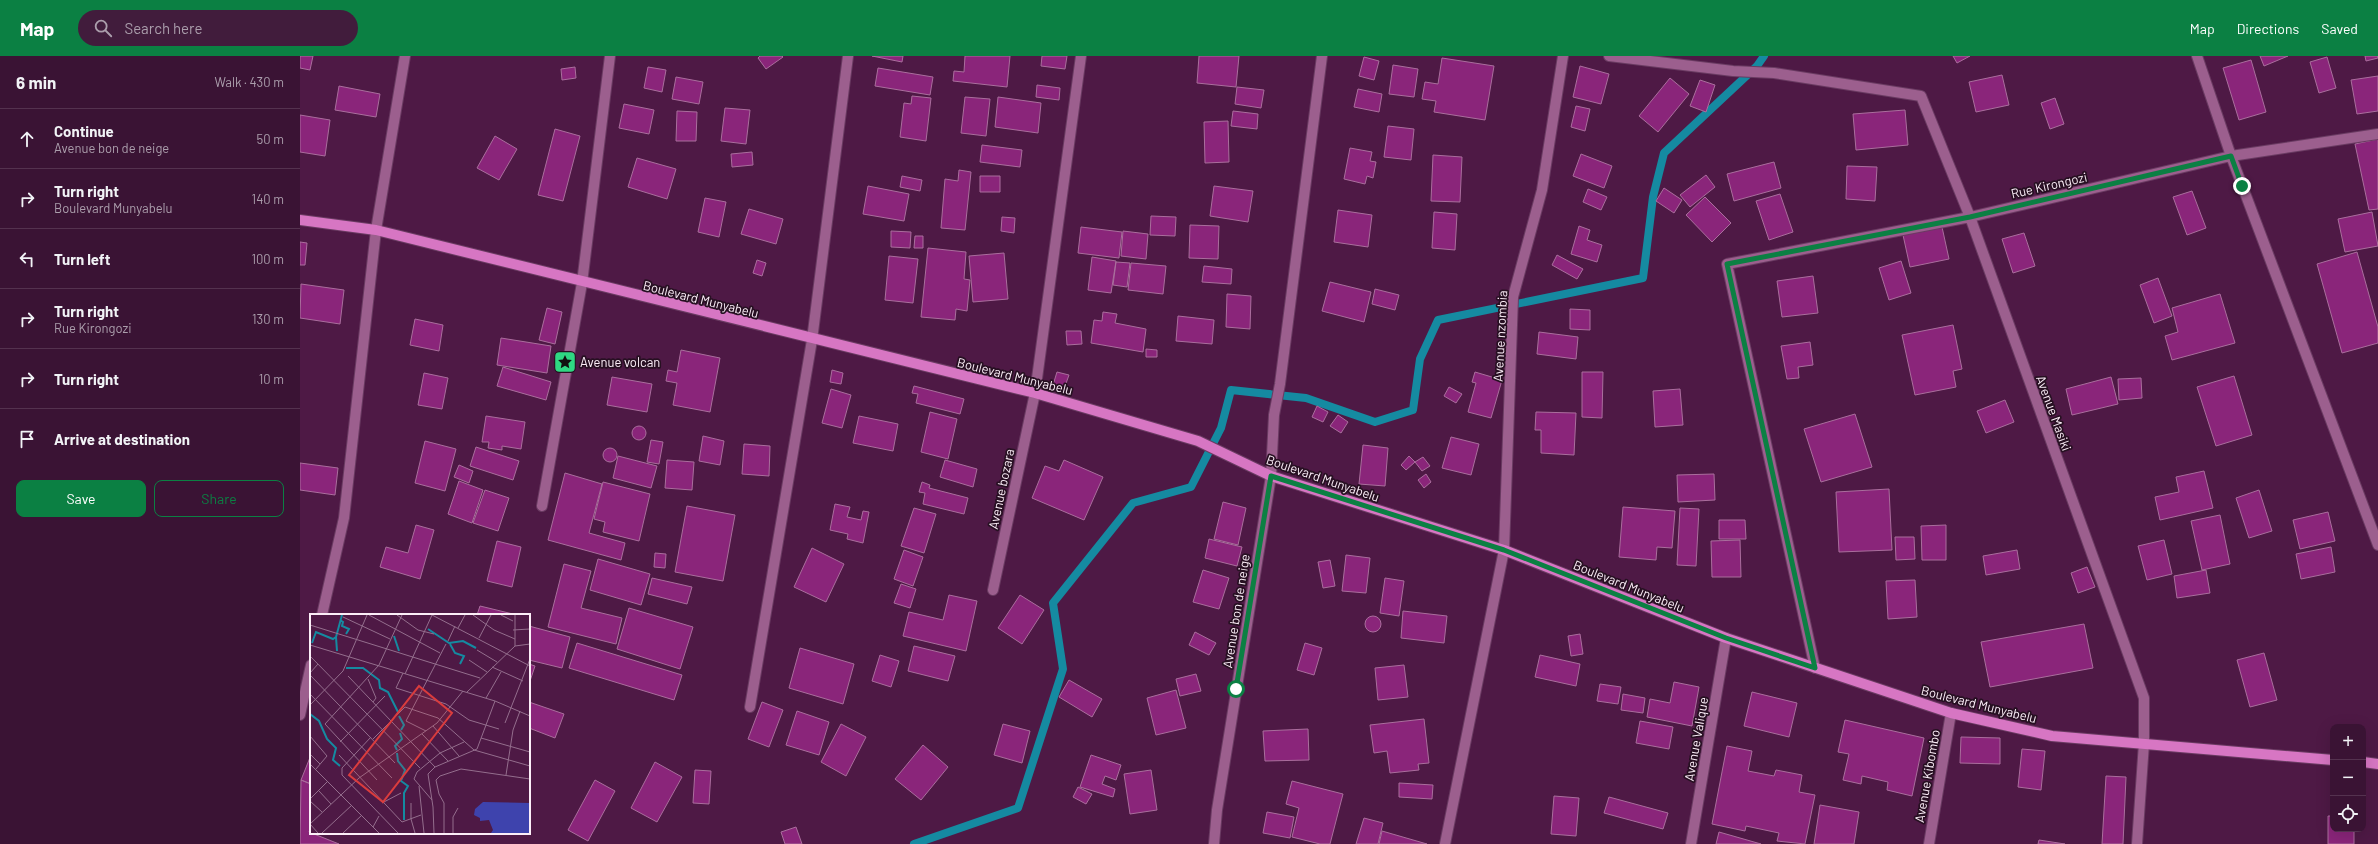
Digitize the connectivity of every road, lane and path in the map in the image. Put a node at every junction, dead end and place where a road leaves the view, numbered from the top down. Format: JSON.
{"nodes":[{"id":1,"x":405,"y":56,"type":"edge"},
{"id":2,"x":610,"y":56,"type":"edge"},
{"id":3,"x":848,"y":56,"type":"edge"},
{"id":4,"x":1081,"y":56,"type":"edge"},
{"id":5,"x":1322,"y":56,"type":"edge"},
{"id":6,"x":1563,"y":56,"type":"edge"},
{"id":7,"x":1609,"y":56,"type":"edge"},
{"id":8,"x":2197,"y":56,"type":"edge"},
{"id":9,"x":2378,"y":134,"type":"edge"},
{"id":10,"x":2231,"y":156,"type":"junction"},
{"id":11,"x":1970,"y":217,"type":"junction"},
{"id":12,"x":300,"y":220,"type":"edge"},
{"id":13,"x":376,"y":230,"type":"junction"},
{"id":14,"x":582,"y":283,"type":"junction"},
{"id":15,"x":812,"y":340,"type":"junction"},
{"id":16,"x":1034,"y":393,"type":"junction"},
{"id":17,"x":1271,"y":476,"type":"junction"},
{"id":18,"x":542,"y":506,"type":"dead end"},
{"id":19,"x":2378,"y":545,"type":"edge"},
{"id":20,"x":1504,"y":550,"type":"junction"},
{"id":21,"x":993,"y":590,"type":"dead end"},
{"id":22,"x":322,"y":614,"type":"edge"},
{"id":23,"x":1726,"y":638,"type":"junction"},
{"id":24,"x":1815,"y":668,"type":"junction"},
{"id":25,"x":310,"y":670,"type":"edge"},
{"id":26,"x":750,"y":707,"type":"dead end"},
{"id":27,"x":1951,"y":713,"type":"junction"},
{"id":28,"x":300,"y":715,"type":"edge"},
{"id":29,"x":2144,"y":743,"type":"junction"},
{"id":30,"x":2330,"y":760,"type":"edge"},
{"id":31,"x":2366,"y":762,"type":"edge"},
{"id":32,"x":2378,"y":764,"type":"edge"},
{"id":33,"x":1214,"y":844,"type":"edge"},
{"id":34,"x":1446,"y":844,"type":"edge"},
{"id":35,"x":1691,"y":844,"type":"edge"},
{"id":36,"x":1929,"y":844,"type":"edge"},
{"id":37,"x":2137,"y":844,"type":"edge"}],
"edges":[{"from":1,"to":13,"type":"street"},
{"from":2,"to":14,"type":"street"},
{"from":3,"to":15,"type":"street"},
{"from":4,"to":16,"type":"street","name":"Avenue bozara"},
{"from":5,"to":17,"type":"street","name":"Avenue bon de neige"},
{"from":6,"to":20,"type":"street","name":"Avenue nzombia"},
{"from":7,"to":11,"type":"street","name":"Avenue Masiki"},
{"from":8,"to":10,"type":"street"},
{"from":9,"to":10,"type":"street","name":"Rue Kirongozi"},
{"from":10,"to":11,"type":"street","name":"Rue Kirongozi"},
{"from":10,"to":19,"type":"street"},
{"from":11,"to":24,"type":"street","name":"Rue Kirongozi"},
{"from":11,"to":29,"type":"street","name":"Avenue Masiki"},
{"from":12,"to":13,"type":"street","name":"Boulevard Munyabelu"},
{"from":13,"to":14,"type":"street","name":"Boulevard Munyabelu"},
{"from":13,"to":22,"type":"street"},
{"from":14,"to":15,"type":"street","name":"Boulevard Munyabelu"},
{"from":14,"to":18,"type":"street"},
{"from":15,"to":16,"type":"street","name":"Boulevard Munyabelu"},
{"from":15,"to":26,"type":"street"},
{"from":16,"to":17,"type":"street","name":"Boulevard Munyabelu"},
{"from":16,"to":21,"type":"street","name":"Avenue bozara"},
{"from":17,"to":20,"type":"street","name":"Boulevard Munyabelu"},
{"from":17,"to":33,"type":"street","name":"Avenue bon de neige"},
{"from":20,"to":23,"type":"street","name":"Boulevard Munyabelu"},
{"from":20,"to":34,"type":"street","name":"Avenue nzombia"},
{"from":23,"to":24,"type":"street","name":"Boulevard Munyabelu"},
{"from":23,"to":35,"type":"street","name":"Avenue Valique"},
{"from":24,"to":27,"type":"street","name":"Boulevard Munyabelu"},
{"from":25,"to":28,"type":"street"},
{"from":27,"to":29,"type":"street","name":"Boulevard Munyabelu"},
{"from":27,"to":36,"type":"street","name":"Avenue Kibombo"},
{"from":29,"to":30,"type":"street","name":"Boulevard Munyabelu"},
{"from":29,"to":37,"type":"street","name":"Avenue Masiki"},
{"from":31,"to":32,"type":"street"}]}
